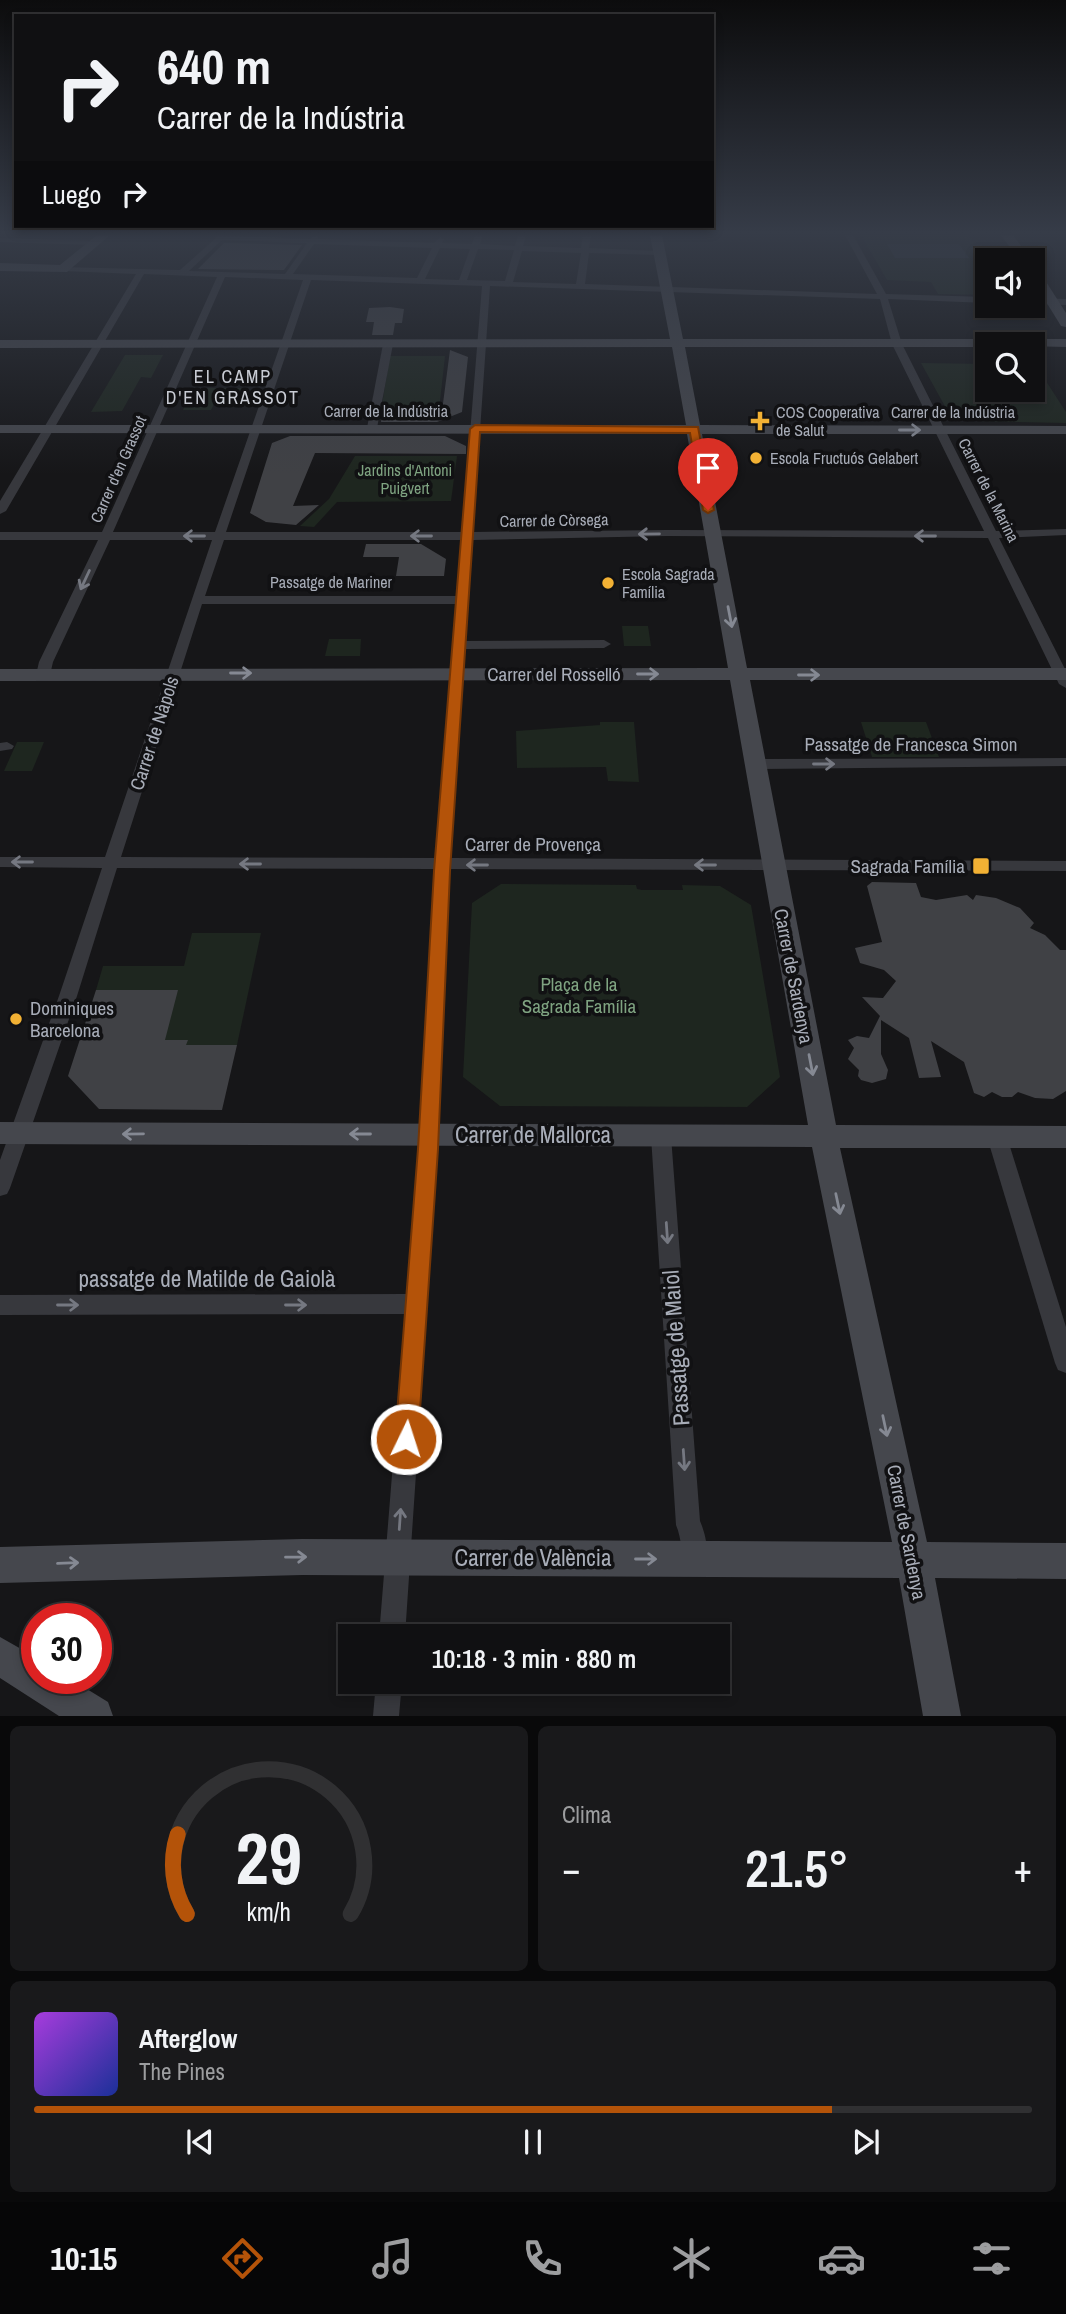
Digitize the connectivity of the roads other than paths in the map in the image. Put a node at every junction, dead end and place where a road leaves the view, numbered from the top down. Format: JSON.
{"nodes":[{"id":1,"x":117,"y":315,"type":"edge"},
{"id":2,"x":203,"y":315,"type":"edge"},
{"id":3,"x":295,"y":315,"type":"edge"},
{"id":4,"x":483,"y":315,"type":"edge"},
{"id":5,"x":672,"y":315,"type":"edge"},
{"id":6,"x":889,"y":315,"type":"edge"},
{"id":7,"x":1066,"y":343,"type":"edge"},
{"id":8,"x":0,"y":344,"type":"edge"},
{"id":9,"x":100,"y":344,"type":"junction"},
{"id":10,"x":190,"y":344,"type":"junction"},
{"id":11,"x":286,"y":344,"type":"junction"},
{"id":12,"x":388,"y":344,"type":"junction"},
{"id":13,"x":481,"y":344,"type":"junction"},
{"id":14,"x":678,"y":344,"type":"junction"},
{"id":15,"x":897,"y":344,"type":"junction"},
{"id":16,"x":50,"y":428,"type":"junction"},
{"id":17,"x":153,"y":428,"type":"junction"},
{"id":18,"x":257,"y":428,"type":"junction"},
{"id":19,"x":372,"y":428,"type":"junction"},
{"id":20,"x":0,"y":429,"type":"edge"},
{"id":21,"x":475,"y":429,"type":"junction"},
{"id":22,"x":938,"y":429,"type":"junction"},
{"id":23,"x":694,"y":430,"type":"junction"},
{"id":24,"x":1066,"y":430,"type":"edge"},
{"id":25,"x":0,"y":511,"type":"edge"},
{"id":26,"x":1066,"y":532,"type":"edge"},
{"id":27,"x":713,"y":534,"type":"junction"},
{"id":28,"x":993,"y":534,"type":"junction"},
{"id":29,"x":0,"y":536,"type":"edge"},
{"id":30,"x":106,"y":536,"type":"junction"},
{"id":31,"x":219,"y":536,"type":"junction"},
{"id":32,"x":466,"y":536,"type":"junction"},
{"id":33,"x":198,"y":600,"type":"junction"},
{"id":34,"x":463,"y":600,"type":"junction"},
{"id":35,"x":604,"y":644,"type":"dead end"},
{"id":36,"x":459,"y":645,"type":"junction"},
{"id":37,"x":457,"y":673,"type":"junction"},
{"id":38,"x":172,"y":674,"type":"junction"},
{"id":39,"x":0,"y":675,"type":"edge"},
{"id":40,"x":43,"y":675,"type":"junction"},
{"id":41,"x":741,"y":675,"type":"junction"},
{"id":42,"x":1064,"y":677,"type":"edge"},
{"id":43,"x":1066,"y":762,"type":"edge"},
{"id":44,"x":756,"y":764,"type":"junction"},
{"id":45,"x":0,"y":862,"type":"edge"},
{"id":46,"x":112,"y":863,"type":"junction"},
{"id":47,"x":442,"y":865,"type":"junction"},
{"id":48,"x":773,"y":865,"type":"junction"},
{"id":49,"x":1066,"y":866,"type":"edge"},
{"id":50,"x":10,"y":1133,"type":"edge"},
{"id":51,"x":428,"y":1134,"type":"junction"},
{"id":52,"x":661,"y":1136,"type":"junction"},
{"id":53,"x":824,"y":1137,"type":"junction"},
{"id":54,"x":997,"y":1137,"type":"junction"},
{"id":55,"x":1066,"y":1137,"type":"edge"},
{"id":56,"x":0,"y":1188,"type":"edge"},
{"id":57,"x":415,"y":1304,"type":"junction"},
{"id":58,"x":0,"y":1305,"type":"edge"},
{"id":59,"x":1066,"y":1363,"type":"edge"},
{"id":60,"x":397,"y":1557,"type":"junction"},
{"id":61,"x":695,"y":1559,"type":"junction"},
{"id":62,"x":913,"y":1560,"type":"junction"},
{"id":63,"x":1066,"y":1561,"type":"edge"},
{"id":64,"x":0,"y":1564,"type":"edge"},
{"id":65,"x":393,"y":1624,"type":"edge"},
{"id":66,"x":0,"y":1656,"type":"edge"},
{"id":67,"x":388,"y":1694,"type":"edge"},
{"id":68,"x":94,"y":1716,"type":"edge"},
{"id":69,"x":386,"y":1716,"type":"edge"},
{"id":70,"x":942,"y":1716,"type":"edge"}],
"edges":[{"from":1,"to":9,"type":"street"},
{"from":2,"to":10,"type":"street","name":"Carrer d'en Grassot"},
{"from":3,"to":11,"type":"street","name":"Carrer de Nàpols"},
{"from":4,"to":13,"type":"street"},
{"from":5,"to":14,"type":"main road","name":"Carrer de Sardenya"},
{"from":6,"to":15,"type":"street","name":"Carrer de la Marina"},
{"from":7,"to":15,"type":"main road"},
{"from":8,"to":9,"type":"main road"},
{"from":9,"to":10,"type":"main road"},
{"from":9,"to":16,"type":"street"},
{"from":10,"to":11,"type":"main road"},
{"from":10,"to":17,"type":"street","name":"Carrer d'en Grassot"},
{"from":11,"to":12,"type":"main road"},
{"from":11,"to":18,"type":"street","name":"Carrer de Nàpols"},
{"from":12,"to":13,"type":"main road"},
{"from":12,"to":19,"type":"street"},
{"from":13,"to":14,"type":"main road"},
{"from":13,"to":21,"type":"street"},
{"from":14,"to":15,"type":"main road"},
{"from":14,"to":23,"type":"main road","name":"Carrer de Sardenya"},
{"from":15,"to":22,"type":"street","name":"Carrer de la Marina"},
{"from":16,"to":17,"type":"main road","name":"Carrer de la Indústria"},
{"from":16,"to":20,"type":"main road","name":"Carrer de la Indústria"},
{"from":16,"to":25,"type":"street"},
{"from":17,"to":18,"type":"main road","name":"Carrer de la Indústria"},
{"from":17,"to":30,"type":"street","name":"Carrer d'en Grassot"},
{"from":18,"to":19,"type":"main road","name":"Carrer de la Indústria"},
{"from":18,"to":31,"type":"street","name":"Carrer de Nàpols"},
{"from":19,"to":21,"type":"main road","name":"Carrer de la Indústria"},
{"from":21,"to":23,"type":"main road","name":"Carrer de la Indústria"},
{"from":21,"to":32,"type":"street"},
{"from":23,"to":22,"type":"main road","name":"Carrer de la Indústria","one_way":true},
{"from":22,"to":24,"type":"main road","name":"Carrer de la Indústria"},
{"from":22,"to":28,"type":"street","name":"Carrer de la Marina"},
{"from":23,"to":27,"type":"main road","name":"Carrer de Sardenya"},
{"from":26,"to":28,"type":"street","name":"Carrer de Còrsega"},
{"from":28,"to":27,"type":"street","name":"Carrer de Còrsega","one_way":true},
{"from":27,"to":32,"type":"street","name":"Carrer de Còrsega","one_way":true},
{"from":27,"to":41,"type":"main road","name":"Carrer de Sardenya","one_way":true},
{"from":28,"to":42,"type":"street","name":"Carrer de la Marina"},
{"from":29,"to":30,"type":"street","name":"Carrer de Còrsega"},
{"from":31,"to":30,"type":"street","name":"Carrer de Còrsega","one_way":true},
{"from":30,"to":40,"type":"street","name":"Carrer d'en Grassot","one_way":true},
{"from":32,"to":31,"type":"street","name":"Carrer de Còrsega","one_way":true},
{"from":31,"to":33,"type":"street","name":"Carrer de Nàpols"},
{"from":32,"to":34,"type":"street"},
{"from":33,"to":34,"type":"street","name":"Passatge de Mariner"},
{"from":33,"to":38,"type":"street","name":"Carrer de Nàpols"},
{"from":34,"to":36,"type":"street"},
{"from":35,"to":36,"type":"street"},
{"from":36,"to":37,"type":"street"},
{"from":38,"to":37,"type":"main road","name":"Carrer del Rosselló","one_way":true},
{"from":37,"to":41,"type":"main road","name":"Carrer del Rosselló","one_way":true},
{"from":37,"to":47,"type":"street"},
{"from":38,"to":40,"type":"main road","name":"Carrer del Rosselló"},
{"from":38,"to":46,"type":"street","name":"Carrer de Nàpols"},
{"from":39,"to":40,"type":"main road","name":"Carrer del Rosselló"},
{"from":41,"to":42,"type":"main road","name":"Carrer del Rosselló","one_way":true},
{"from":41,"to":44,"type":"main road","name":"Carrer de Sardenya"},
{"from":44,"to":43,"type":"street","name":"Passatge de Francesca Simon","one_way":true},
{"from":44,"to":48,"type":"main road","name":"Carrer de Sardenya"},
{"from":46,"to":45,"type":"street","name":"Carrer de Provença","one_way":true},
{"from":47,"to":46,"type":"street","name":"Carrer de Provença","one_way":true},
{"from":46,"to":50,"type":"street","name":"Carrer de Nàpols"},
{"from":48,"to":47,"type":"street","name":"Carrer de Provença","one_way":true},
{"from":47,"to":51,"type":"street"},
{"from":48,"to":49,"type":"street","name":"Carrer de Provença"},
{"from":48,"to":53,"type":"main road","name":"Carrer de Sardenya","one_way":true},
{"from":51,"to":50,"type":"main road","name":"Carrer de Mallorca","one_way":true},
{"from":50,"to":56,"type":"street","name":"Carrer de Nàpols"},
{"from":51,"to":52,"type":"main road","name":"Carrer de Mallorca"},
{"from":51,"to":57,"type":"street"},
{"from":52,"to":53,"type":"main road","name":"Carrer de Mallorca"},
{"from":52,"to":61,"type":"street","name":"Passatge de Maiol","one_way":true},
{"from":53,"to":54,"type":"main road","name":"Carrer de Mallorca"},
{"from":53,"to":62,"type":"main road","name":"Carrer de Sardenya","one_way":true},
{"from":54,"to":55,"type":"main road","name":"Carrer de Mallorca"},
{"from":54,"to":59,"type":"street"},
{"from":58,"to":57,"type":"street","name":"passatge de Matilde de Gaiolà","one_way":true},
{"from":60,"to":57,"type":"street","one_way":true},
{"from":60,"to":61,"type":"main road","name":"Carrer de València","one_way":true},
{"from":64,"to":60,"type":"main road","name":"Carrer de València","one_way":true},
{"from":60,"to":65,"type":"street"},
{"from":61,"to":62,"type":"main road","name":"Carrer de València"},
{"from":62,"to":63,"type":"main road","name":"Carrer de València"},
{"from":62,"to":70,"type":"main road","name":"Carrer de Sardenya"},
{"from":66,"to":68,"type":"main road"},
{"from":67,"to":69,"type":"street"}]}
